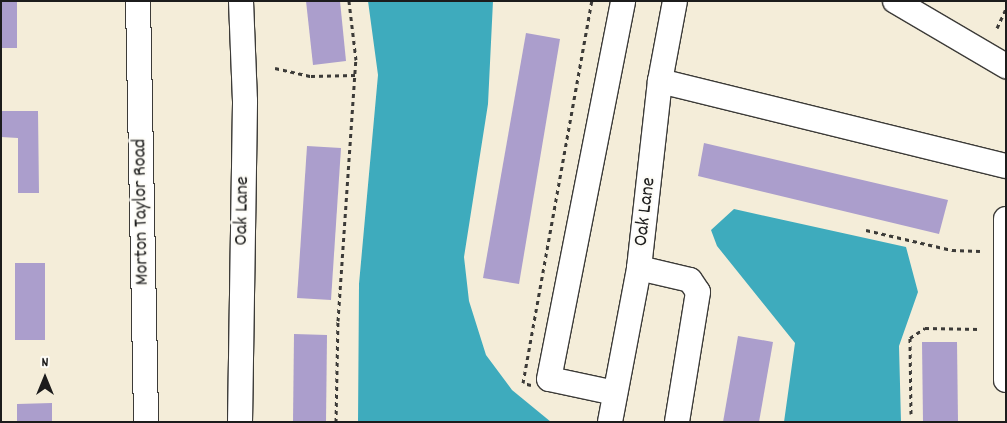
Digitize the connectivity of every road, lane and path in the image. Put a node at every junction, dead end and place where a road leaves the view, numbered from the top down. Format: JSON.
{"nodes":[{"id":1,"x":138,"y":1,"type":"edge"},
{"id":2,"x":241,"y":1,"type":"edge"},
{"id":3,"x":349,"y":1,"type":"edge"},
{"id":4,"x":623,"y":1,"type":"edge"},
{"id":5,"x":675,"y":1,"type":"edge"},
{"id":6,"x":895,"y":1,"type":"edge"},
{"id":7,"x":1006,"y":9,"type":"edge"},
{"id":8,"x":997,"y":28,"type":"dead end"},
{"id":9,"x":1006,"y":66,"type":"edge"},
{"id":10,"x":275,"y":68,"type":"dead end"},
{"id":11,"x":355,"y":75,"type":"junction"},
{"id":12,"x":660,"y":81,"type":"junction"},
{"id":13,"x":1006,"y":166,"type":"edge"},
{"id":14,"x":1006,"y":220,"type":"edge"},
{"id":15,"x":866,"y":230,"type":"dead end"},
{"id":16,"x":980,"y":251,"type":"dead end"},
{"id":17,"x":639,"y":268,"type":"junction"},
{"id":18,"x":980,"y":329,"type":"dead end"},
{"id":19,"x":1006,"y":380,"type":"edge"},
{"id":20,"x":616,"y":393,"type":"junction"},
{"id":21,"x":911,"y":414,"type":"dead end"},
{"id":22,"x":146,"y":422,"type":"edge"},
{"id":23,"x":240,"y":422,"type":"edge"},
{"id":24,"x":336,"y":422,"type":"edge"},
{"id":25,"x":610,"y":422,"type":"edge"},
{"id":26,"x":676,"y":422,"type":"edge"}],
"edges":[{"from":1,"to":22,"type":"street","name":"Morton Taylor Road"},
{"from":2,"to":23,"type":"street","name":"Oak Lane"},
{"from":3,"to":11,"type":"path"},
{"from":4,"to":20,"type":"street"},
{"from":5,"to":12,"type":"street","name":"Oak Lane"},
{"from":6,"to":9,"type":"street"},
{"from":7,"to":8,"type":"path"},
{"from":10,"to":11,"type":"path"},
{"from":11,"to":24,"type":"path"},
{"from":12,"to":13,"type":"street"},
{"from":12,"to":17,"type":"street","name":"Oak Lane"},
{"from":14,"to":19,"type":"street"},
{"from":15,"to":16,"type":"path"},
{"from":17,"to":20,"type":"street","name":"Oak Lane"},
{"from":17,"to":26,"type":"street"},
{"from":18,"to":21,"type":"path"},
{"from":20,"to":25,"type":"street","name":"Oak Lane"}]}
